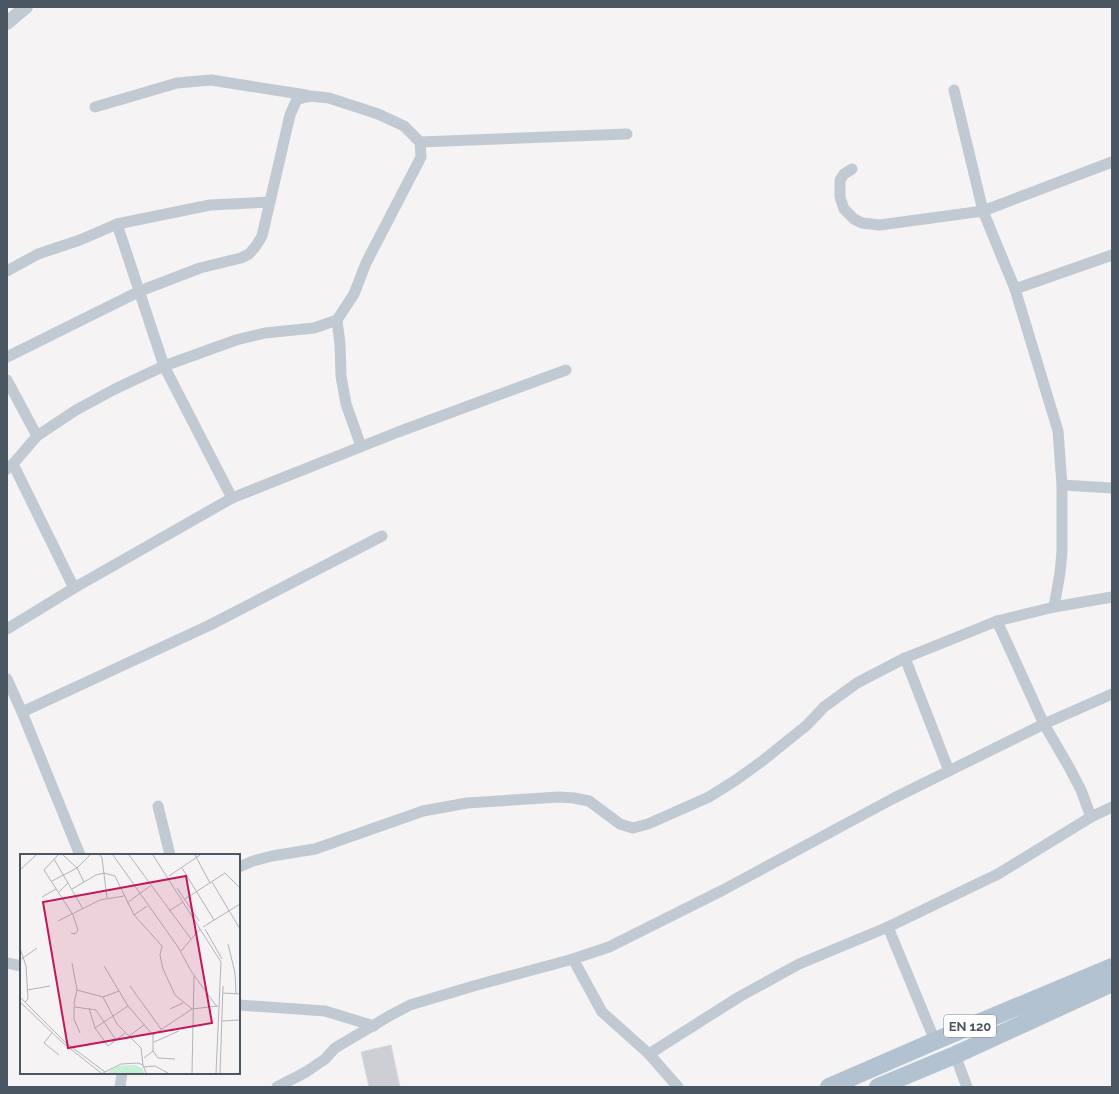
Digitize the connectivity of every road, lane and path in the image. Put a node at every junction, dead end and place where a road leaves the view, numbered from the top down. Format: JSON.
{"nodes":[{"id":1,"x":26,"y":7,"type":"edge"},
{"id":2,"x":7,"y":23,"type":"edge"},
{"id":3,"x":954,"y":90,"type":"dead end"},
{"id":4,"x":311,"y":96,"type":"junction"},
{"id":5,"x":95,"y":107,"type":"dead end"},
{"id":6,"x":627,"y":134,"type":"dead end"},
{"id":7,"x":420,"y":142,"type":"junction"},
{"id":8,"x":1112,"y":162,"type":"edge"},
{"id":9,"x":852,"y":169,"type":"dead end"},
{"id":10,"x":270,"y":202,"type":"junction"},
{"id":11,"x":983,"y":211,"type":"junction"},
{"id":12,"x":117,"y":224,"type":"junction"},
{"id":13,"x":1112,"y":255,"type":"edge"},
{"id":14,"x":7,"y":271,"type":"edge"},
{"id":15,"x":1015,"y":289,"type":"junction"},
{"id":16,"x":140,"y":291,"type":"junction"},
{"id":17,"x":337,"y":320,"type":"junction"},
{"id":18,"x":7,"y":358,"type":"edge"},
{"id":19,"x":164,"y":366,"type":"junction"},
{"id":20,"x":566,"y":370,"type":"dead end"},
{"id":21,"x":7,"y":380,"type":"edge"},
{"id":22,"x":37,"y":436,"type":"junction"},
{"id":23,"x":361,"y":446,"type":"junction"},
{"id":24,"x":10,"y":466,"type":"edge"},
{"id":25,"x":1062,"y":485,"type":"junction"},
{"id":26,"x":1112,"y":488,"type":"edge"},
{"id":27,"x":232,"y":498,"type":"junction"},
{"id":28,"x":382,"y":536,"type":"dead end"},
{"id":29,"x":74,"y":588,"type":"junction"},
{"id":30,"x":1112,"y":597,"type":"edge"},
{"id":31,"x":1054,"y":607,"type":"junction"},
{"id":32,"x":997,"y":621,"type":"junction"},
{"id":33,"x":7,"y":629,"type":"edge"},
{"id":34,"x":905,"y":658,"type":"junction"},
{"id":35,"x":7,"y":680,"type":"edge"},
{"id":36,"x":1112,"y":694,"type":"edge"},
{"id":37,"x":22,"y":712,"type":"junction"},
{"id":38,"x":1044,"y":724,"type":"junction"},
{"id":39,"x":949,"y":771,"type":"junction"},
{"id":40,"x":158,"y":806,"type":"dead end"},
{"id":41,"x":1112,"y":807,"type":"edge"},
{"id":42,"x":1091,"y":817,"type":"junction"},
{"id":43,"x":80,"y":854,"type":"edge"},
{"id":44,"x":170,"y":854,"type":"edge"},
{"id":45,"x":240,"y":867,"type":"edge"},
{"id":46,"x":888,"y":927,"type":"junction"},
{"id":47,"x":573,"y":959,"type":"junction"},
{"id":48,"x":7,"y":963,"type":"edge"},
{"id":49,"x":20,"y":966,"type":"edge"},
{"id":50,"x":1112,"y":967,"type":"edge"},
{"id":51,"x":1112,"y":983,"type":"edge"},
{"id":52,"x":240,"y":1004,"type":"edge"},
{"id":53,"x":374,"y":1026,"type":"junction"},
{"id":54,"x":935,"y":1041,"type":"junction"},
{"id":55,"x":649,"y":1054,"type":"junction"},
{"id":56,"x":955,"y":1055,"type":"junction"},
{"id":57,"x":122,"y":1074,"type":"edge"},
{"id":58,"x":862,"y":1081,"type":"edge"},
{"id":59,"x":120,"y":1087,"type":"edge"},
{"id":60,"x":277,"y":1087,"type":"edge"},
{"id":61,"x":678,"y":1087,"type":"edge"},
{"id":62,"x":830,"y":1087,"type":"edge"},
{"id":63,"x":878,"y":1087,"type":"edge"},
{"id":64,"x":967,"y":1087,"type":"edge"}],
"edges":[{"from":1,"to":2,"type":"street"},
{"from":3,"to":11,"type":"street"},
{"from":4,"to":5,"type":"street"},
{"from":4,"to":7,"type":"street"},
{"from":4,"to":10,"type":"street"},
{"from":6,"to":7,"type":"street"},
{"from":7,"to":17,"type":"street"},
{"from":8,"to":11,"type":"street"},
{"from":9,"to":11,"type":"street"},
{"from":10,"to":12,"type":"street"},
{"from":10,"to":16,"type":"street"},
{"from":11,"to":15,"type":"street"},
{"from":12,"to":14,"type":"street"},
{"from":12,"to":16,"type":"street"},
{"from":13,"to":15,"type":"street"},
{"from":15,"to":25,"type":"street"},
{"from":16,"to":18,"type":"street"},
{"from":16,"to":19,"type":"street"},
{"from":17,"to":19,"type":"street"},
{"from":17,"to":23,"type":"street"},
{"from":19,"to":22,"type":"street"},
{"from":19,"to":27,"type":"street"},
{"from":20,"to":23,"type":"street"},
{"from":21,"to":22,"type":"street"},
{"from":22,"to":24,"type":"street"},
{"from":23,"to":27,"type":"street"},
{"from":24,"to":29,"type":"street"},
{"from":25,"to":26,"type":"street"},
{"from":25,"to":31,"type":"street"},
{"from":27,"to":29,"type":"street"},
{"from":28,"to":37,"type":"street"},
{"from":29,"to":33,"type":"street"},
{"from":30,"to":31,"type":"street"},
{"from":31,"to":32,"type":"street"},
{"from":32,"to":34,"type":"street"},
{"from":32,"to":38,"type":"street"},
{"from":34,"to":39,"type":"street"},
{"from":34,"to":45,"type":"street"},
{"from":35,"to":37,"type":"street"},
{"from":36,"to":38,"type":"street"},
{"from":37,"to":43,"type":"street"},
{"from":38,"to":39,"type":"street"},
{"from":38,"to":42,"type":"street"},
{"from":39,"to":47,"type":"street"},
{"from":40,"to":44,"type":"street"},
{"from":41,"to":42,"type":"street"},
{"from":42,"to":46,"type":"street"},
{"from":46,"to":54,"type":"street"},
{"from":46,"to":55,"type":"street"},
{"from":47,"to":53,"type":"street"},
{"from":47,"to":55,"type":"street"},
{"from":48,"to":49,"type":"street"},
{"from":50,"to":54,"type":"main road","number":"EN 120"},
{"from":51,"to":56,"type":"main road","number":"EN 120"},
{"from":52,"to":53,"type":"street"},
{"from":53,"to":60,"type":"street"},
{"from":54,"to":58,"type":"main road","number":"EN 120"},
{"from":55,"to":61,"type":"street"},
{"from":56,"to":63,"type":"main road","number":"EN 120"},
{"from":56,"to":64,"type":"street"},
{"from":57,"to":59,"type":"street"},
{"from":58,"to":62,"type":"main road","number":"EN 120"}]}
